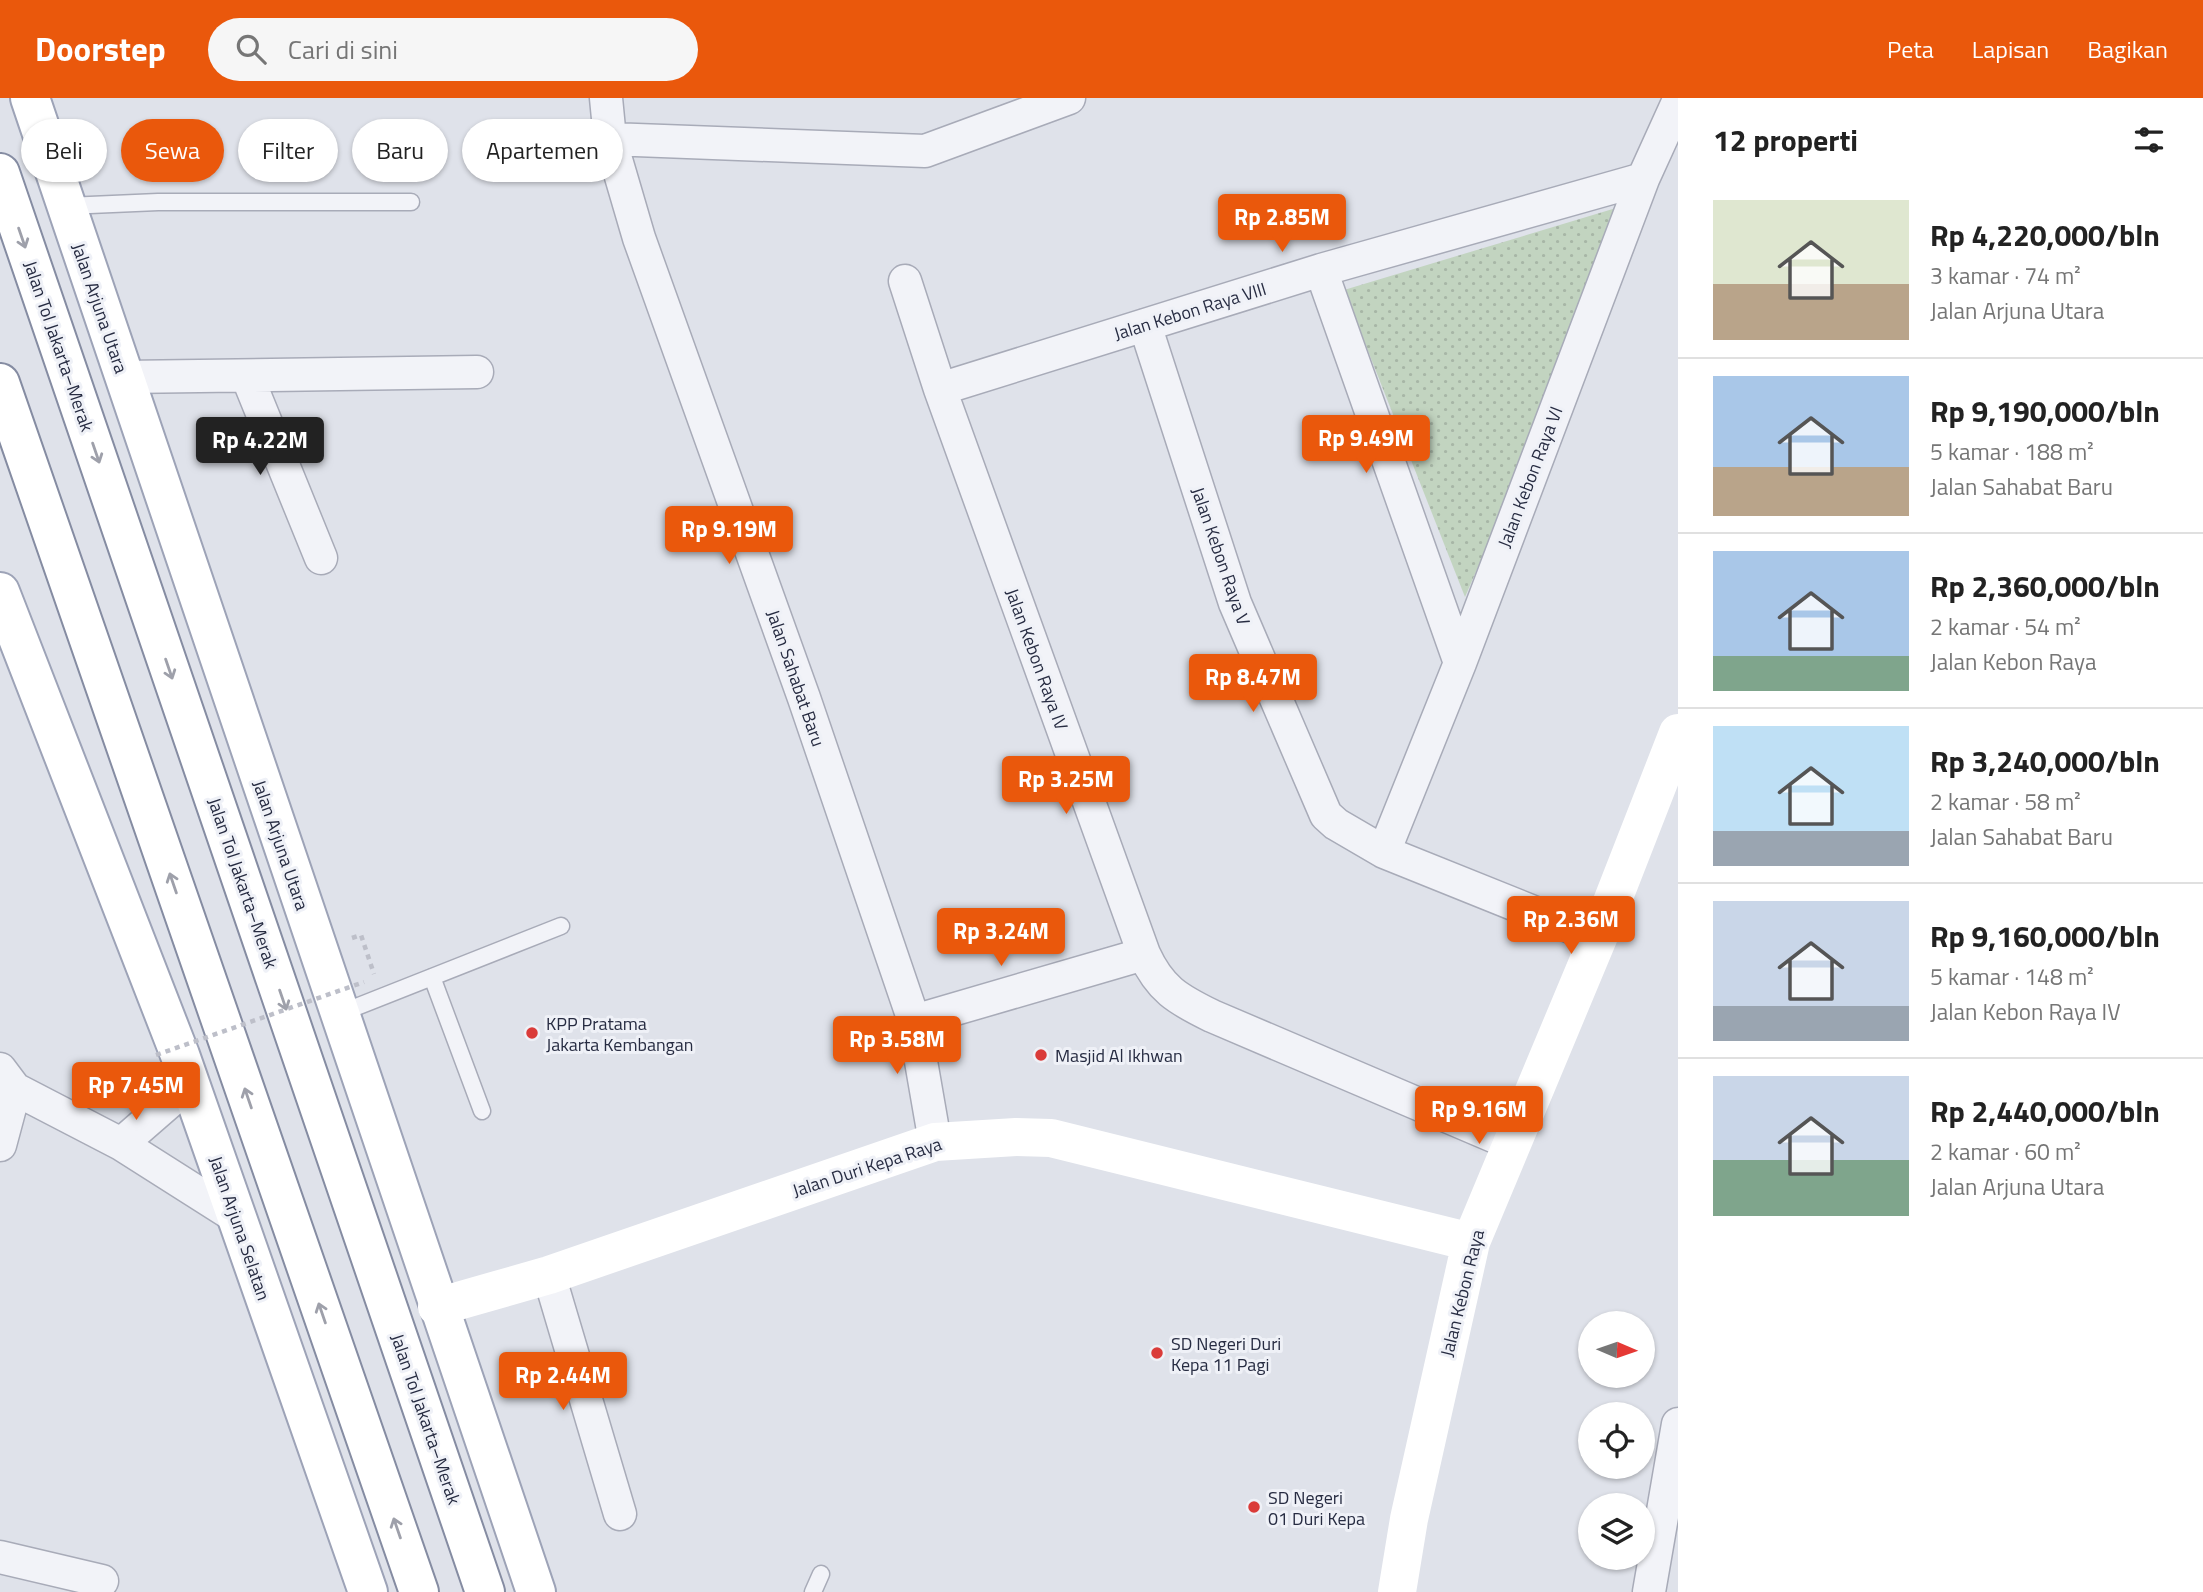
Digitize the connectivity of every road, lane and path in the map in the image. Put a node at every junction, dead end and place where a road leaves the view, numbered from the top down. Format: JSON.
{"nodes":[{"id":1,"x":30,"y":98,"type":"edge"},
{"id":2,"x":606,"y":98,"type":"edge"},
{"id":3,"x":1069,"y":98,"type":"edge"},
{"id":4,"x":1678,"y":102,"type":"edge"},
{"id":5,"x":1032,"y":105,"type":"edge"},
{"id":6,"x":608,"y":119,"type":"edge"},
{"id":7,"x":623,"y":139,"type":"edge"},
{"id":8,"x":0,"y":173,"type":"edge"},
{"id":9,"x":1643,"y":179,"type":"junction"},
{"id":10,"x":623,"y":182,"type":"edge"},
{"id":11,"x":411,"y":201,"type":"dead end"},
{"id":12,"x":66,"y":206,"type":"junction"},
{"id":13,"x":1321,"y":270,"type":"junction"},
{"id":14,"x":905,"y":281,"type":"dead end"},
{"id":15,"x":1145,"y":325,"type":"junction"},
{"id":16,"x":477,"y":372,"type":"dead end"},
{"id":17,"x":247,"y":376,"type":"junction"},
{"id":18,"x":124,"y":377,"type":"junction"},
{"id":19,"x":0,"y":383,"type":"edge"},
{"id":20,"x":940,"y":389,"type":"junction"},
{"id":21,"x":321,"y":558,"type":"dead end"},
{"id":22,"x":0,"y":592,"type":"edge"},
{"id":23,"x":1460,"y":663,"type":"junction"},
{"id":24,"x":1678,"y":733,"type":"edge"},
{"id":25,"x":1384,"y":852,"type":"junction"},
{"id":26,"x":561,"y":926,"type":"dead end"},
{"id":27,"x":1598,"y":937,"type":"junction"},
{"id":28,"x":1144,"y":954,"type":"junction"},
{"id":29,"x":432,"y":976,"type":"junction"},
{"id":30,"x":364,"y":982,"type":"dead end"},
{"id":31,"x":338,"y":1014,"type":"junction"},
{"id":32,"x":914,"y":1021,"type":"junction"},
{"id":33,"x":156,"y":1055,"type":"dead end"},
{"id":34,"x":8,"y":1079,"type":"edge"},
{"id":35,"x":190,"y":1084,"type":"junction"},
{"id":36,"x":482,"y":1111,"type":"dead end"},
{"id":37,"x":139,"y":1128,"type":"junction"},
{"id":38,"x":934,"y":1133,"type":"junction"},
{"id":39,"x":1512,"y":1144,"type":"junction"},
{"id":40,"x":0,"y":1145,"type":"edge"},
{"id":41,"x":236,"y":1217,"type":"junction"},
{"id":42,"x":1471,"y":1242,"type":"junction"},
{"id":43,"x":550,"y":1275,"type":"junction"},
{"id":44,"x":437,"y":1307,"type":"junction"},
{"id":45,"x":1678,"y":1424,"type":"edge"},
{"id":46,"x":620,"y":1514,"type":"dead end"},
{"id":47,"x":0,"y":1557,"type":"edge"},
{"id":48,"x":821,"y":1574,"type":"dead end"},
{"id":49,"x":102,"y":1581,"type":"dead end"},
{"id":50,"x":368,"y":1592,"type":"edge"},
{"id":51,"x":419,"y":1592,"type":"edge"},
{"id":52,"x":485,"y":1592,"type":"edge"},
{"id":53,"x":536,"y":1592,"type":"edge"},
{"id":54,"x":813,"y":1592,"type":"edge"},
{"id":55,"x":1397,"y":1592,"type":"edge"},
{"id":56,"x":1649,"y":1592,"type":"edge"}],
"edges":[{"from":1,"to":12,"type":"main road","name":"Jalan Arjuna Utara"},
{"from":2,"to":6,"type":"street","name":"Jalan Sahabat Baru"},
{"from":3,"to":5,"type":"street"},
{"from":4,"to":9,"type":"street","name":"Jalan Kebon Raya VI"},
{"from":5,"to":7,"type":"street"},
{"from":8,"to":52,"type":"main road","name":"Jalan Tol Jakarta–Merak","one_way":true},
{"from":9,"to":13,"type":"street","name":"Jalan Kebon Raya VIII"},
{"from":9,"to":23,"type":"street","name":"Jalan Kebon Raya VI"},
{"from":10,"to":32,"type":"street","name":"Jalan Sahabat Baru"},
{"from":11,"to":12,"type":"lane"},
{"from":12,"to":18,"type":"main road","name":"Jalan Arjuna Utara"},
{"from":13,"to":15,"type":"street","name":"Jalan Kebon Raya VIII"},
{"from":13,"to":23,"type":"street"},
{"from":14,"to":20,"type":"street","name":"Jalan Kebon Raya IV"},
{"from":15,"to":20,"type":"street","name":"Jalan Kebon Raya VIII"},
{"from":15,"to":25,"type":"street","name":"Jalan Kebon Raya V"},
{"from":16,"to":17,"type":"street"},
{"from":17,"to":18,"type":"street"},
{"from":17,"to":21,"type":"street"},
{"from":18,"to":31,"type":"main road","name":"Jalan Arjuna Utara"},
{"from":51,"to":19,"type":"main road","one_way":true},
{"from":20,"to":28,"type":"street","name":"Jalan Kebon Raya IV"},
{"from":22,"to":35,"type":"main road","name":"Jalan Arjuna Selatan"},
{"from":23,"to":25,"type":"street","name":"Jalan Kebon Raya VI"},
{"from":24,"to":27,"type":"main road","name":"Jalan Kebon Raya"},
{"from":25,"to":27,"type":"street","name":"Jalan Kebon Raya V"},
{"from":26,"to":29,"type":"lane"},
{"from":27,"to":39,"type":"main road","name":"Jalan Kebon Raya"},
{"from":28,"to":32,"type":"street"},
{"from":28,"to":39,"type":"street","name":"Jalan Kebon Raya IV"},
{"from":29,"to":31,"type":"lane"},
{"from":29,"to":36,"type":"lane"},
{"from":30,"to":33,"type":"path","bridge":true},
{"from":31,"to":44,"type":"main road","name":"Jalan Arjuna Utara"},
{"from":32,"to":38,"type":"street","name":"Jalan Sahabat Baru"},
{"from":34,"to":37,"type":"street"},
{"from":34,"to":40,"type":"street"},
{"from":35,"to":37,"type":"street"},
{"from":35,"to":41,"type":"main road","name":"Jalan Arjuna Selatan"},
{"from":37,"to":41,"type":"street"},
{"from":38,"to":42,"type":"main road","name":"Jalan Duri Kepa Raya"},
{"from":38,"to":43,"type":"main road","name":"Jalan Duri Kepa Raya"},
{"from":39,"to":42,"type":"main road","name":"Jalan Kebon Raya"},
{"from":41,"to":50,"type":"main road","name":"Jalan Arjuna Selatan"},
{"from":42,"to":55,"type":"main road","name":"Jalan Kebon Raya"},
{"from":43,"to":44,"type":"main road","name":"Jalan Duri Kepa Raya"},
{"from":43,"to":46,"type":"street"},
{"from":44,"to":53,"type":"main road","name":"Jalan Arjuna Utara"},
{"from":45,"to":56,"type":"street"},
{"from":47,"to":49,"type":"street"},
{"from":48,"to":54,"type":"lane"}]}
